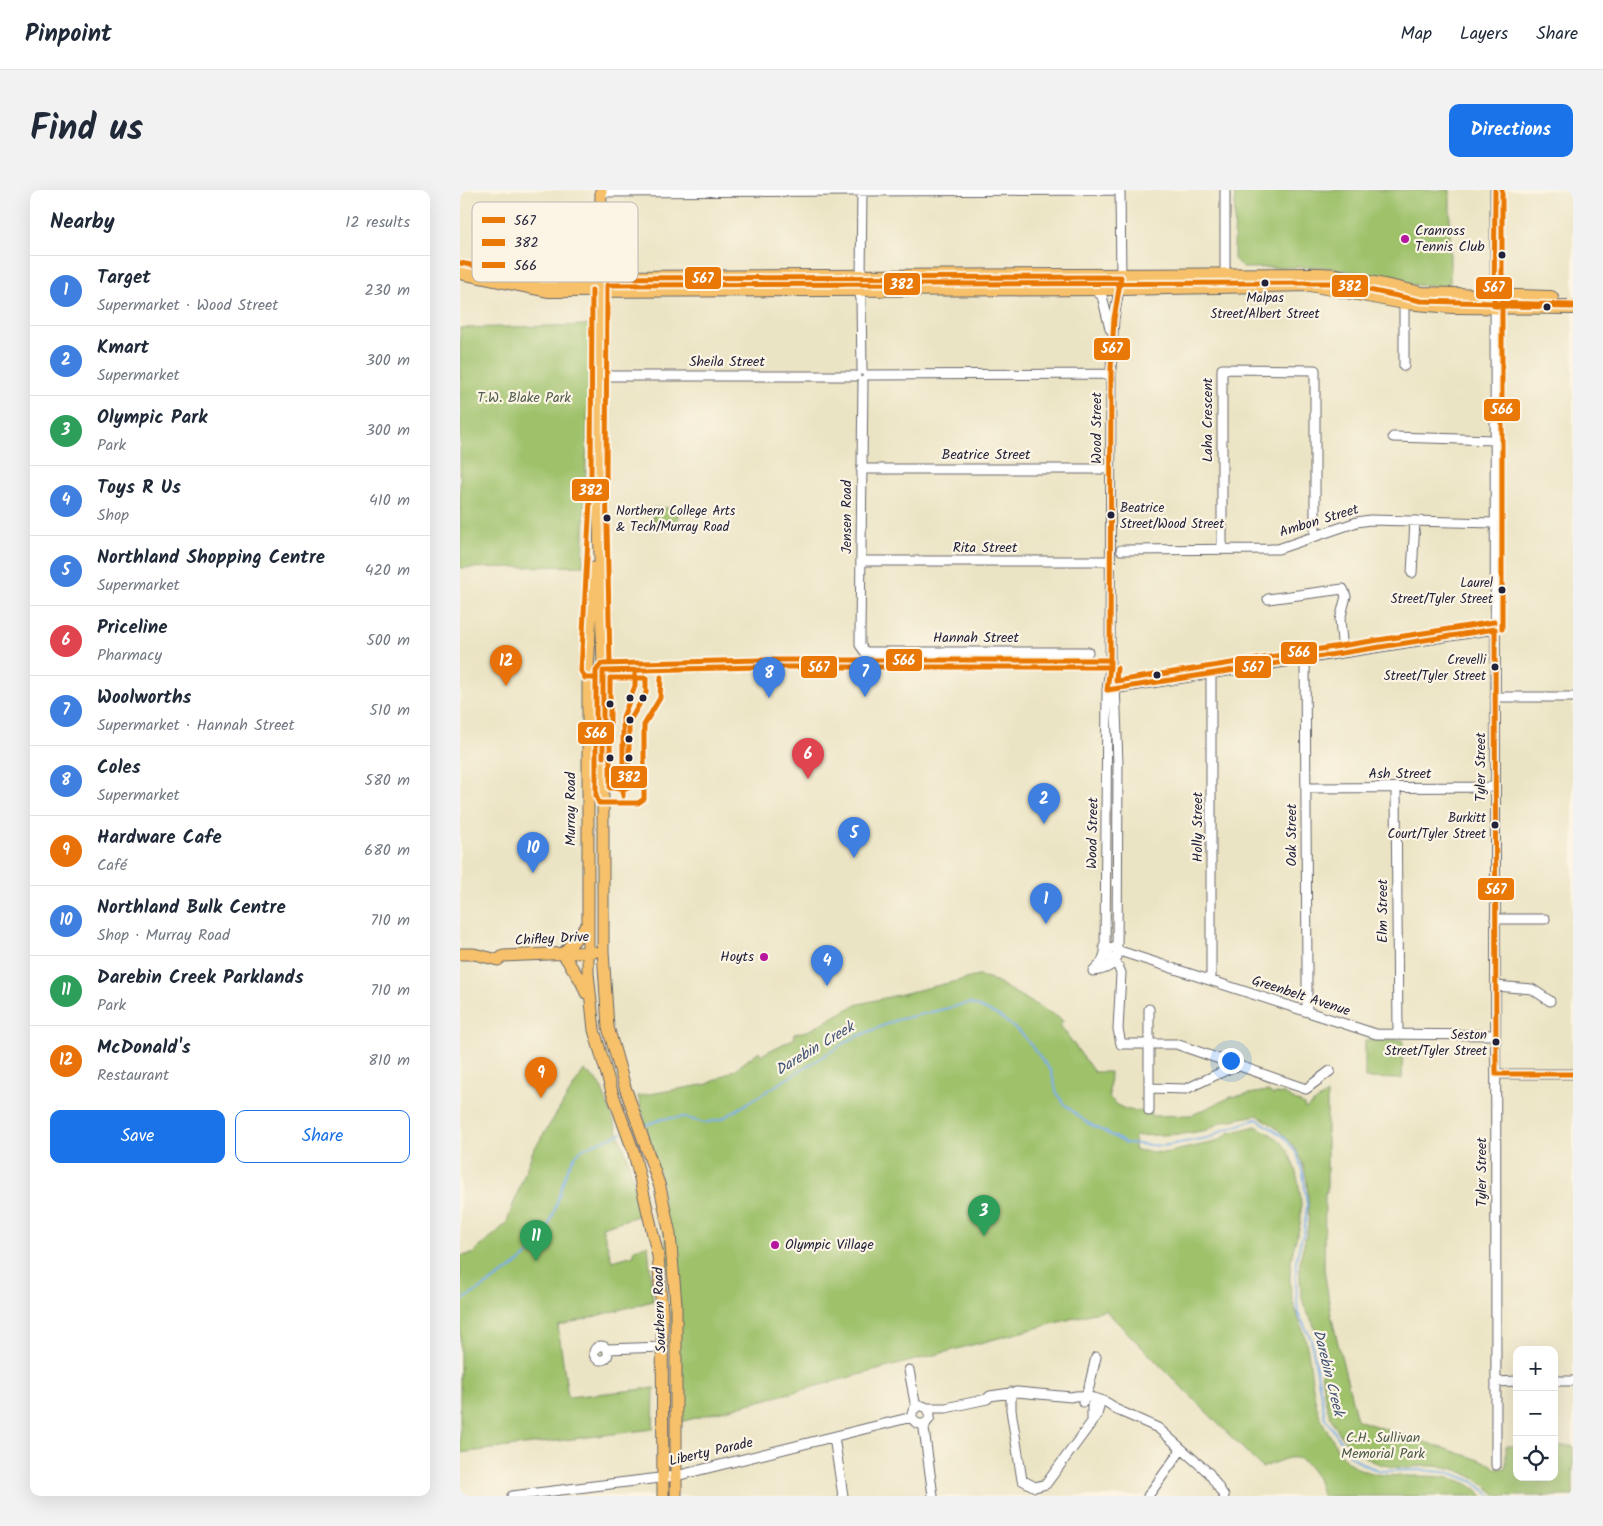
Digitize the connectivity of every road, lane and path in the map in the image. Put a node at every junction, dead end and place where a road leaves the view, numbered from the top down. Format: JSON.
{"nodes":[{"id":1,"x":1120,"y":190,"type":"edge"},
{"id":2,"x":1225,"y":190,"type":"edge"},
{"id":3,"x":1494,"y":190,"type":"edge"},
{"id":4,"x":601,"y":191,"type":"edge"},
{"id":5,"x":862,"y":191,"type":"edge"},
{"id":6,"x":1225,"y":280,"type":"junction"},
{"id":7,"x":1335,"y":281,"type":"junction"},
{"id":8,"x":526,"y":282,"type":"edge"},
{"id":9,"x":1120,"y":282,"type":"junction"},
{"id":10,"x":977,"y":283,"type":"junction"},
{"id":11,"x":600,"y":284,"type":"junction"},
{"id":12,"x":1090,"y":287,"type":"junction"},
{"id":13,"x":860,"y":288,"type":"junction"},
{"id":14,"x":1573,"y":298,"type":"edge"},
{"id":15,"x":1494,"y":301,"type":"junction"},
{"id":16,"x":1404,"y":302,"type":"junction"},
{"id":17,"x":1573,"y":307,"type":"edge"},
{"id":18,"x":1112,"y":342,"type":"junction"},
{"id":19,"x":1404,"y":366,"type":"dead end"},
{"id":20,"x":1111,"y":374,"type":"junction"},
{"id":21,"x":598,"y":376,"type":"junction"},
{"id":22,"x":862,"y":376,"type":"junction"},
{"id":23,"x":1393,"y":437,"type":"dead end"},
{"id":24,"x":1495,"y":440,"type":"junction"},
{"id":25,"x":1110,"y":468,"type":"junction"},
{"id":26,"x":861,"y":469,"type":"junction"},
{"id":27,"x":598,"y":481,"type":"junction"},
{"id":28,"x":1415,"y":521,"type":"junction"},
{"id":29,"x":1495,"y":523,"type":"junction"},
{"id":30,"x":1315,"y":535,"type":"junction"},
{"id":31,"x":1222,"y":548,"type":"junction"},
{"id":32,"x":1121,"y":550,"type":"dead end"},
{"id":33,"x":1110,"y":561,"type":"junction"},
{"id":34,"x":861,"y":562,"type":"junction"},
{"id":35,"x":1412,"y":573,"type":"dead end"},
{"id":36,"x":1268,"y":598,"type":"dead end"},
{"id":37,"x":1495,"y":629,"type":"junction"},
{"id":38,"x":865,"y":652,"type":"joint"},
{"id":39,"x":1088,"y":652,"type":"dead end"},
{"id":40,"x":1343,"y":652,"type":"junction"},
{"id":41,"x":1305,"y":658,"type":"junction"},
{"id":42,"x":588,"y":671,"type":"junction"},
{"id":43,"x":603,"y":672,"type":"junction"},
{"id":44,"x":1211,"y":674,"type":"junction"},
{"id":45,"x":1112,"y":689,"type":"junction"},
{"id":46,"x":1495,"y":697,"type":"junction"},
{"id":47,"x":1573,"y":697,"type":"edge"},
{"id":48,"x":1396,"y":787,"type":"junction"},
{"id":49,"x":1495,"y":787,"type":"junction"},
{"id":50,"x":1306,"y":788,"type":"junction"},
{"id":51,"x":1118,"y":911,"type":"junction"},
{"id":52,"x":1105,"y":918,"type":"junction"},
{"id":53,"x":1495,"y":918,"type":"junction"},
{"id":54,"x":1545,"y":919,"type":"dead end"},
{"id":55,"x":586,"y":926,"type":"junction"},
{"id":56,"x":1105,"y":949,"type":"junction"},
{"id":57,"x":1118,"y":950,"type":"junction"},
{"id":58,"x":603,"y":951,"type":"junction"},
{"id":59,"x":587,"y":952,"type":"junction"},
{"id":60,"x":460,"y":954,"type":"edge"},
{"id":61,"x":563,"y":954,"type":"junction"},
{"id":62,"x":1115,"y":963,"type":"junction"},
{"id":63,"x":1211,"y":980,"type":"junction"},
{"id":64,"x":1496,"y":986,"type":"junction"},
{"id":65,"x":1550,"y":1001,"type":"dead end"},
{"id":66,"x":591,"y":1007,"type":"junction"},
{"id":67,"x":1150,"y":1009,"type":"dead end"},
{"id":68,"x":1304,"y":1012,"type":"junction"},
{"id":69,"x":1398,"y":1034,"type":"junction"},
{"id":70,"x":1495,"y":1035,"type":"junction"},
{"id":71,"x":1149,"y":1045,"type":"junction"},
{"id":72,"x":1237,"y":1065,"type":"junction"},
{"id":73,"x":1330,"y":1071,"type":"dead end"},
{"id":74,"x":1496,"y":1074,"type":"junction"},
{"id":75,"x":1573,"y":1074,"type":"edge"},
{"id":76,"x":625,"y":1087,"type":"junction"},
{"id":77,"x":1149,"y":1088,"type":"junction"},
{"id":78,"x":612,"y":1092,"type":"junction"},
{"id":79,"x":1148,"y":1111,"type":"dead end"},
{"id":80,"x":639,"y":1127,"type":"joint"},
{"id":81,"x":626,"y":1131,"type":"joint"},
{"id":82,"x":663,"y":1347,"type":"junction"},
{"id":83,"x":607,"y":1350,"type":"dead end"},
{"id":84,"x":1096,"y":1357,"type":"dead end"},
{"id":85,"x":909,"y":1370,"type":"dead end"},
{"id":86,"x":1558,"y":1381,"type":"edge"},
{"id":87,"x":1573,"y":1381,"type":"edge"},
{"id":88,"x":1496,"y":1382,"type":"junction"},
{"id":89,"x":1513,"y":1382,"type":"edge"},
{"id":90,"x":1008,"y":1396,"type":"junction"},
{"id":91,"x":1090,"y":1402,"type":"junction"},
{"id":92,"x":920,"y":1405,"type":"junction"},
{"id":93,"x":946,"y":1408,"type":"junction"},
{"id":94,"x":912,"y":1417,"type":"junction"},
{"id":95,"x":925,"y":1423,"type":"junction"},
{"id":96,"x":834,"y":1437,"type":"junction"},
{"id":97,"x":1181,"y":1450,"type":"junction"},
{"id":98,"x":1496,"y":1465,"type":"dead end"},
{"id":99,"x":663,"y":1476,"type":"junction"},
{"id":100,"x":676,"y":1476,"type":"junction"},
{"id":101,"x":512,"y":1496,"type":"edge"},
{"id":102,"x":663,"y":1496,"type":"edge"},
{"id":103,"x":676,"y":1496,"type":"edge"},
{"id":104,"x":843,"y":1496,"type":"edge"},
{"id":105,"x":933,"y":1496,"type":"edge"},
{"id":106,"x":1148,"y":1496,"type":"edge"},
{"id":107,"x":1224,"y":1496,"type":"edge"}],
"edges":[{"from":1,"to":5,"type":"street"},
{"from":1,"to":9,"type":"street","name":"Wood Street"},
{"from":2,"to":6,"type":"street"},
{"from":3,"to":15,"type":"street","name":"Tyler Street"},
{"from":4,"to":5,"type":"street"},
{"from":5,"to":13,"type":"street","name":"Jensen Road"},
{"from":6,"to":7,"type":"highway"},
{"from":6,"to":9,"type":"highway"},
{"from":7,"to":15,"type":"highway"},
{"from":7,"to":16,"type":"highway"},
{"from":8,"to":11,"type":"highway"},
{"from":9,"to":10,"type":"highway"},
{"from":9,"to":12,"type":"highway"},
{"from":9,"to":18,"type":"street","name":"Wood Street"},
{"from":10,"to":12,"type":"highway"},
{"from":10,"to":13,"type":"highway"},
{"from":11,"to":13,"type":"highway"},
{"from":11,"to":21,"type":"main road","name":"Murray Road"},
{"from":12,"to":18,"type":"street"},
{"from":13,"to":22,"type":"street","name":"Jensen Road"},
{"from":14,"to":15,"type":"highway"},
{"from":15,"to":16,"type":"highway"},
{"from":15,"to":17,"type":"highway"},
{"from":15,"to":24,"type":"street","name":"Tyler Street"},
{"from":16,"to":19,"type":"street"},
{"from":18,"to":20,"type":"street","name":"Wood Street"},
{"from":20,"to":22,"type":"street","name":"Sheila Street"},
{"from":20,"to":25,"type":"street","name":"Wood Street"},
{"from":21,"to":22,"type":"street","name":"Sheila Street"},
{"from":21,"to":27,"type":"main road","name":"Murray Road"},
{"from":22,"to":26,"type":"street","name":"Jensen Road"},
{"from":23,"to":24,"type":"street"},
{"from":24,"to":29,"type":"street","name":"Tyler Street"},
{"from":25,"to":26,"type":"street","name":"Beatrice Street"},
{"from":25,"to":33,"type":"street","name":"Wood Street"},
{"from":26,"to":34,"type":"street","name":"Jensen Road"},
{"from":27,"to":42,"type":"main road","name":"Murray Road"},
{"from":27,"to":43,"type":"main road","name":"Murray Road"},
{"from":28,"to":29,"type":"street","name":"Ambon Street"},
{"from":28,"to":30,"type":"street","name":"Ambon Street"},
{"from":28,"to":35,"type":"street"},
{"from":29,"to":37,"type":"street","name":"Tyler Street"},
{"from":30,"to":31,"type":"street","name":"Ambon Street"},
{"from":30,"to":31,"type":"street","name":"Laha Crescent"},
{"from":31,"to":32,"type":"street","name":"Ambon Street"},
{"from":33,"to":34,"type":"street","name":"Rita Street"},
{"from":33,"to":45,"type":"street","name":"Wood Street"},
{"from":34,"to":38,"type":"street","name":"Jensen Road"},
{"from":36,"to":40,"type":"street"},
{"from":37,"to":40,"type":"street"},
{"from":37,"to":46,"type":"street","name":"Tyler Street"},
{"from":38,"to":39,"type":"street","name":"Hannah Street"},
{"from":40,"to":41,"type":"street"},
{"from":41,"to":44,"type":"street"},
{"from":41,"to":50,"type":"street","name":"Oak Street"},
{"from":42,"to":43,"type":"main road"},
{"from":42,"to":55,"type":"main road","name":"Murray Road"},
{"from":43,"to":58,"type":"main road","name":"Murray Road"},
{"from":44,"to":45,"type":"street"},
{"from":44,"to":63,"type":"street","name":"Holly Street"},
{"from":45,"to":51,"type":"street","name":"Wood Street"},
{"from":45,"to":52,"type":"street","name":"Wood Street"},
{"from":46,"to":47,"type":"street"},
{"from":46,"to":49,"type":"street","name":"Tyler Street"},
{"from":48,"to":49,"type":"street","name":"Ash Street"},
{"from":48,"to":50,"type":"street","name":"Ash Street"},
{"from":48,"to":69,"type":"street","name":"Elm Street"},
{"from":49,"to":53,"type":"street","name":"Tyler Street"},
{"from":50,"to":68,"type":"street","name":"Oak Street"},
{"from":51,"to":52,"type":"street"},
{"from":51,"to":57,"type":"street","name":"Wood Street"},
{"from":52,"to":56,"type":"street","name":"Wood Street"},
{"from":53,"to":54,"type":"street"},
{"from":53,"to":64,"type":"street","name":"Tyler Street"},
{"from":55,"to":59,"type":"main road","name":"Murray Road"},
{"from":55,"to":61,"type":"main road"},
{"from":56,"to":57,"type":"street","name":"Greenbelt Avenue"},
{"from":56,"to":62,"type":"street"},
{"from":56,"to":62,"type":"street","name":"Wood Street"},
{"from":57,"to":62,"type":"street","name":"Wood Street"},
{"from":57,"to":63,"type":"street","name":"Greenbelt Avenue"},
{"from":58,"to":59,"type":"main road","name":"Chifley Drive"},
{"from":58,"to":76,"type":"main road","name":"Murray Road"},
{"from":59,"to":61,"type":"main road","name":"Chifley Drive"},
{"from":59,"to":66,"type":"main road","name":"Murray Road"},
{"from":60,"to":61,"type":"main road","name":"Chifley Drive"},
{"from":61,"to":66,"type":"main road"},
{"from":62,"to":71,"type":"street","name":"Wood Street"},
{"from":63,"to":68,"type":"street","name":"Greenbelt Avenue"},
{"from":64,"to":65,"type":"street"},
{"from":64,"to":70,"type":"street","name":"Tyler Street"},
{"from":66,"to":78,"type":"main road","name":"Murray Road"},
{"from":67,"to":71,"type":"street"},
{"from":68,"to":69,"type":"street","name":"Greenbelt Avenue"},
{"from":69,"to":70,"type":"street","name":"Greenbelt Avenue"},
{"from":70,"to":74,"type":"street","name":"Tyler Street"},
{"from":71,"to":72,"type":"street"},
{"from":71,"to":77,"type":"street"},
{"from":72,"to":73,"type":"street"},
{"from":72,"to":77,"type":"street"},
{"from":74,"to":75,"type":"street"},
{"from":74,"to":88,"type":"street","name":"Tyler Street"},
{"from":76,"to":78,"type":"main road"},
{"from":76,"to":80,"type":"main road","name":"Murray Road"},
{"from":77,"to":79,"type":"street"},
{"from":78,"to":81,"type":"main road","name":"Murray Road"},
{"from":80,"to":100,"type":"main road","name":"Southern Road"},
{"from":81,"to":82,"type":"main road","name":"Southern Road"},
{"from":82,"to":83,"type":"street"},
{"from":82,"to":99,"type":"main road","name":"Southern Road"},
{"from":84,"to":91,"type":"street"},
{"from":85,"to":92,"type":"street"},
{"from":86,"to":87,"type":"street"},
{"from":88,"to":89,"type":"street"},
{"from":88,"to":98,"type":"street","name":"Tyler Street"},
{"from":90,"to":91,"type":"street"},
{"from":90,"to":91,"type":"street"},
{"from":90,"to":93,"type":"street"},
{"from":91,"to":97,"type":"street"},
{"from":92,"to":93,"type":"street"},
{"from":92,"to":94,"type":"street"},
{"from":92,"to":95,"type":"street"},
{"from":93,"to":95,"type":"street"},
{"from":94,"to":95,"type":"street"},
{"from":94,"to":96,"type":"street","name":"Liberty Parade"},
{"from":95,"to":105,"type":"street"},
{"from":96,"to":100,"type":"street","name":"Liberty Parade"},
{"from":96,"to":104,"type":"street"},
{"from":97,"to":106,"type":"street"},
{"from":97,"to":107,"type":"street"},
{"from":99,"to":100,"type":"street","name":"Liberty Parade"},
{"from":99,"to":101,"type":"street","name":"Liberty Parade"},
{"from":99,"to":102,"type":"main road","name":"Southern Road"},
{"from":100,"to":103,"type":"main road","name":"Southern Road"}]}
